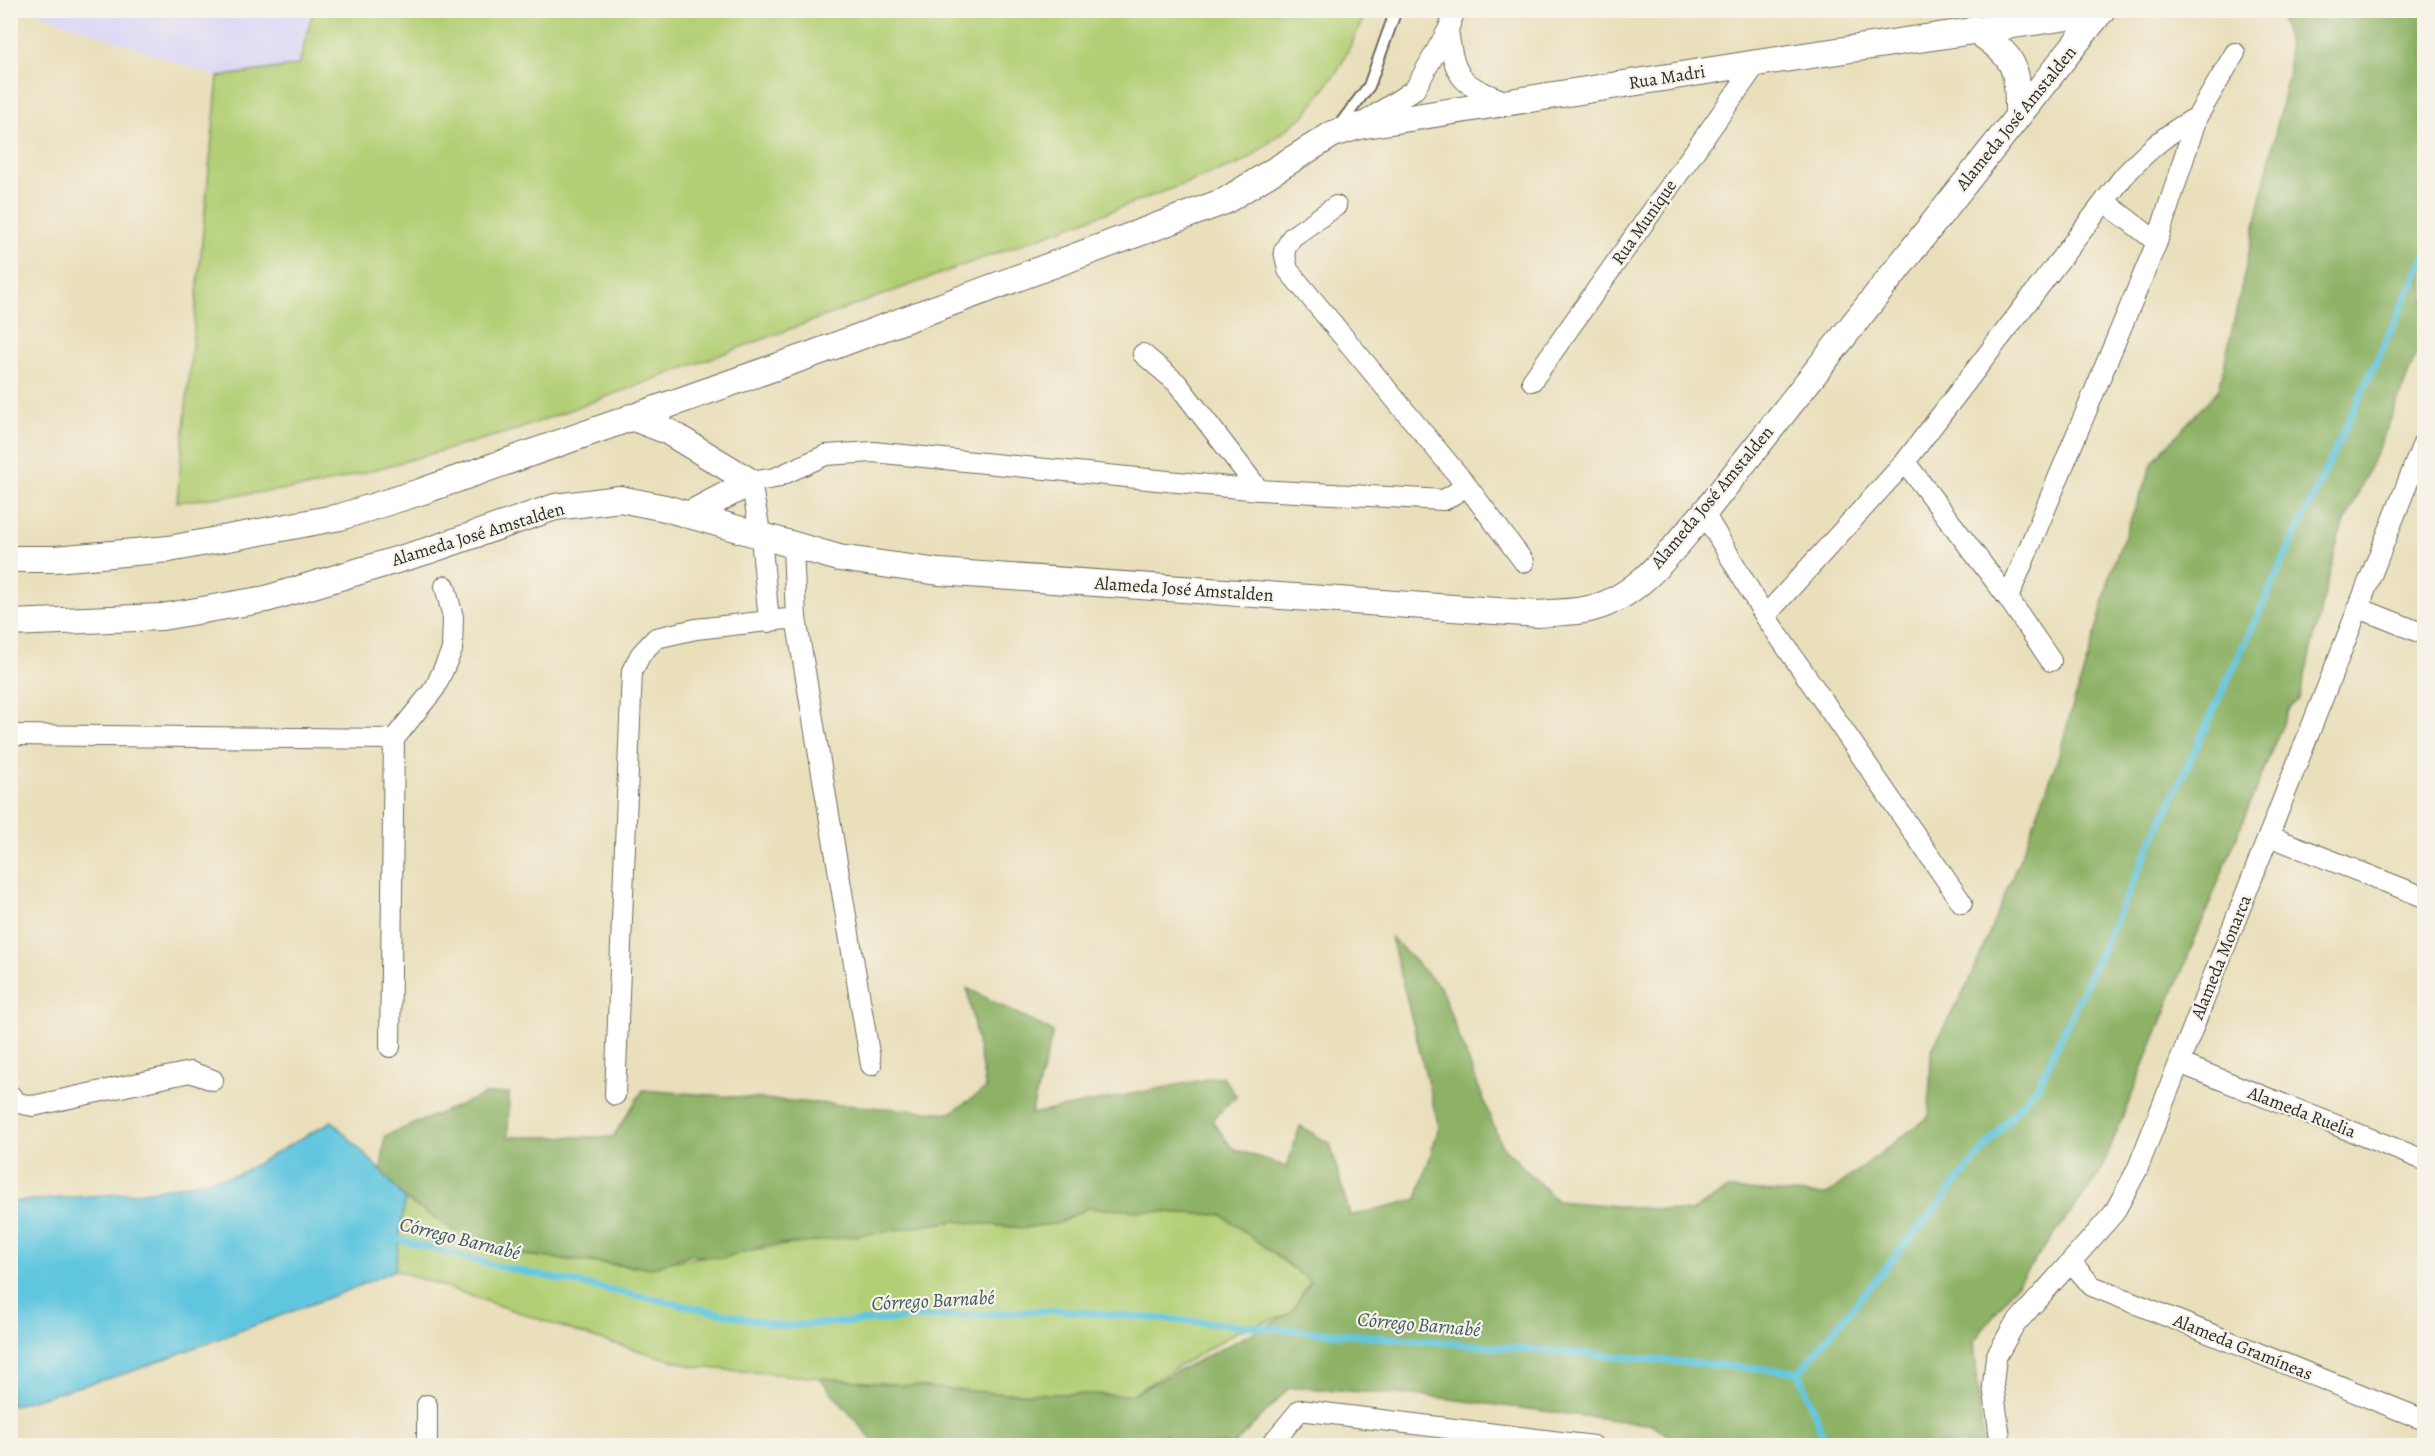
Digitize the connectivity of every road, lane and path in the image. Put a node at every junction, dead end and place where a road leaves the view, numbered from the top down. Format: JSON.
{"nodes":[{"id":1,"x":1396,"y":10,"type":"edge"},
{"id":2,"x":1455,"y":10,"type":"edge"},
{"id":3,"x":2101,"y":11,"type":"edge"},
{"id":4,"x":1974,"y":29,"type":"junction"},
{"id":5,"x":1448,"y":30,"type":"junction"},
{"id":6,"x":2235,"y":53,"type":"dead end"},
{"id":7,"x":1757,"y":63,"type":"junction"},
{"id":8,"x":1508,"y":102,"type":"junction"},
{"id":9,"x":2018,"y":114,"type":"junction"},
{"id":10,"x":2197,"y":117,"type":"junction"},
{"id":11,"x":1359,"y":126,"type":"junction"},
{"id":12,"x":1333,"y":134,"type":"junction"},
{"id":13,"x":2105,"y":202,"type":"junction"},
{"id":14,"x":1336,"y":206,"type":"dead end"},
{"id":15,"x":2157,"y":242,"type":"junction"},
{"id":16,"x":1143,"y":354,"type":"dead end"},
{"id":17,"x":1532,"y":381,"type":"dead end"},
{"id":18,"x":631,"y":417,"type":"junction"},
{"id":19,"x":2424,"y":441,"type":"edge"},
{"id":20,"x":1905,"y":462,"type":"junction"},
{"id":21,"x":751,"y":482,"type":"junction"},
{"id":22,"x":1467,"y":486,"type":"junction"},
{"id":23,"x":1259,"y":490,"type":"junction"},
{"id":24,"x":1704,"y":513,"type":"junction"},
{"id":25,"x":688,"y":515,"type":"junction"},
{"id":26,"x":761,"y":537,"type":"junction"},
{"id":27,"x":793,"y":546,"type":"junction"},
{"id":28,"x":10,"y":559,"type":"edge"},
{"id":29,"x":1524,"y":562,"type":"dead end"},
{"id":30,"x":445,"y":586,"type":"dead end"},
{"id":31,"x":2008,"y":598,"type":"junction"},
{"id":32,"x":2359,"y":608,"type":"junction"},
{"id":33,"x":1765,"y":616,"type":"junction"},
{"id":34,"x":796,"y":618,"type":"junction"},
{"id":35,"x":769,"y":622,"type":"junction"},
{"id":36,"x":10,"y":623,"type":"edge"},
{"id":37,"x":2424,"y":634,"type":"edge"},
{"id":38,"x":2050,"y":661,"type":"dead end"},
{"id":39,"x":10,"y":735,"type":"edge"},
{"id":40,"x":394,"y":739,"type":"junction"},
{"id":41,"x":2269,"y":836,"type":"junction"},
{"id":42,"x":2424,"y":897,"type":"edge"},
{"id":43,"x":1962,"y":903,"type":"dead end"},
{"id":44,"x":390,"y":1047,"type":"dead end"},
{"id":45,"x":2179,"y":1064,"type":"junction"},
{"id":46,"x":872,"y":1065,"type":"dead end"},
{"id":47,"x":213,"y":1080,"type":"dead end"},
{"id":48,"x":10,"y":1095,"type":"edge"},
{"id":49,"x":615,"y":1095,"type":"dead end"},
{"id":50,"x":2424,"y":1160,"type":"edge"},
{"id":51,"x":2071,"y":1262,"type":"junction"},
{"id":52,"x":427,"y":1406,"type":"dead end"},
{"id":53,"x":2424,"y":1420,"type":"edge"},
{"id":54,"x":1490,"y":1439,"type":"edge"},
{"id":55,"x":427,"y":1446,"type":"edge"},
{"id":56,"x":1270,"y":1446,"type":"edge"},
{"id":57,"x":1593,"y":1446,"type":"edge"},
{"id":58,"x":2001,"y":1446,"type":"edge"}],
"edges":[{"from":1,"to":12,"type":"lane"},
{"from":2,"to":5,"type":"street"},
{"from":3,"to":4,"type":"street","name":"Rua Madri"},
{"from":3,"to":9,"type":"street","name":"Alameda José Amstalden"},
{"from":4,"to":7,"type":"street","name":"Rua Madri"},
{"from":4,"to":9,"type":"street"},
{"from":5,"to":8,"type":"street"},
{"from":5,"to":11,"type":"street"},
{"from":6,"to":10,"type":"street"},
{"from":7,"to":8,"type":"street","name":"Rua Madri"},
{"from":7,"to":17,"type":"street","name":"Rua Munique"},
{"from":8,"to":11,"type":"street","name":"Rua Madri"},
{"from":9,"to":24,"type":"street","name":"Alameda José Amstalden"},
{"from":10,"to":13,"type":"street"},
{"from":10,"to":15,"type":"street"},
{"from":11,"to":12,"type":"street"},
{"from":12,"to":18,"type":"street"},
{"from":13,"to":15,"type":"street"},
{"from":13,"to":20,"type":"street"},
{"from":14,"to":22,"type":"street"},
{"from":15,"to":31,"type":"street"},
{"from":16,"to":23,"type":"street"},
{"from":18,"to":21,"type":"street"},
{"from":18,"to":28,"type":"street"},
{"from":19,"to":32,"type":"street","name":"Alameda Monarca"},
{"from":20,"to":31,"type":"street"},
{"from":20,"to":33,"type":"street"},
{"from":21,"to":23,"type":"street"},
{"from":21,"to":25,"type":"street"},
{"from":21,"to":26,"type":"street"},
{"from":22,"to":23,"type":"street"},
{"from":22,"to":29,"type":"street"},
{"from":24,"to":27,"type":"street","name":"Alameda José Amstalden"},
{"from":24,"to":33,"type":"street"},
{"from":25,"to":26,"type":"street","name":"Alameda José Amstalden"},
{"from":25,"to":36,"type":"street","name":"Alameda José Amstalden"},
{"from":26,"to":27,"type":"street","name":"Alameda José Amstalden"},
{"from":26,"to":35,"type":"street"},
{"from":27,"to":34,"type":"street"},
{"from":30,"to":40,"type":"street"},
{"from":31,"to":38,"type":"street"},
{"from":32,"to":37,"type":"street"},
{"from":32,"to":41,"type":"street","name":"Alameda Monarca"},
{"from":33,"to":43,"type":"street"},
{"from":34,"to":35,"type":"street"},
{"from":34,"to":46,"type":"street"},
{"from":35,"to":49,"type":"street"},
{"from":39,"to":40,"type":"street"},
{"from":40,"to":44,"type":"street"},
{"from":41,"to":42,"type":"street"},
{"from":41,"to":45,"type":"street","name":"Alameda Monarca"},
{"from":45,"to":50,"type":"street","name":"Alameda Ruelia"},
{"from":45,"to":51,"type":"street","name":"Alameda Monarca"},
{"from":47,"to":48,"type":"street"},
{"from":51,"to":53,"type":"street","name":"Alameda Gramíneas"},
{"from":51,"to":58,"type":"street","name":"Alameda Monarca"},
{"from":52,"to":55,"type":"street"},
{"from":54,"to":56,"type":"street"},
{"from":54,"to":57,"type":"street"}]}
